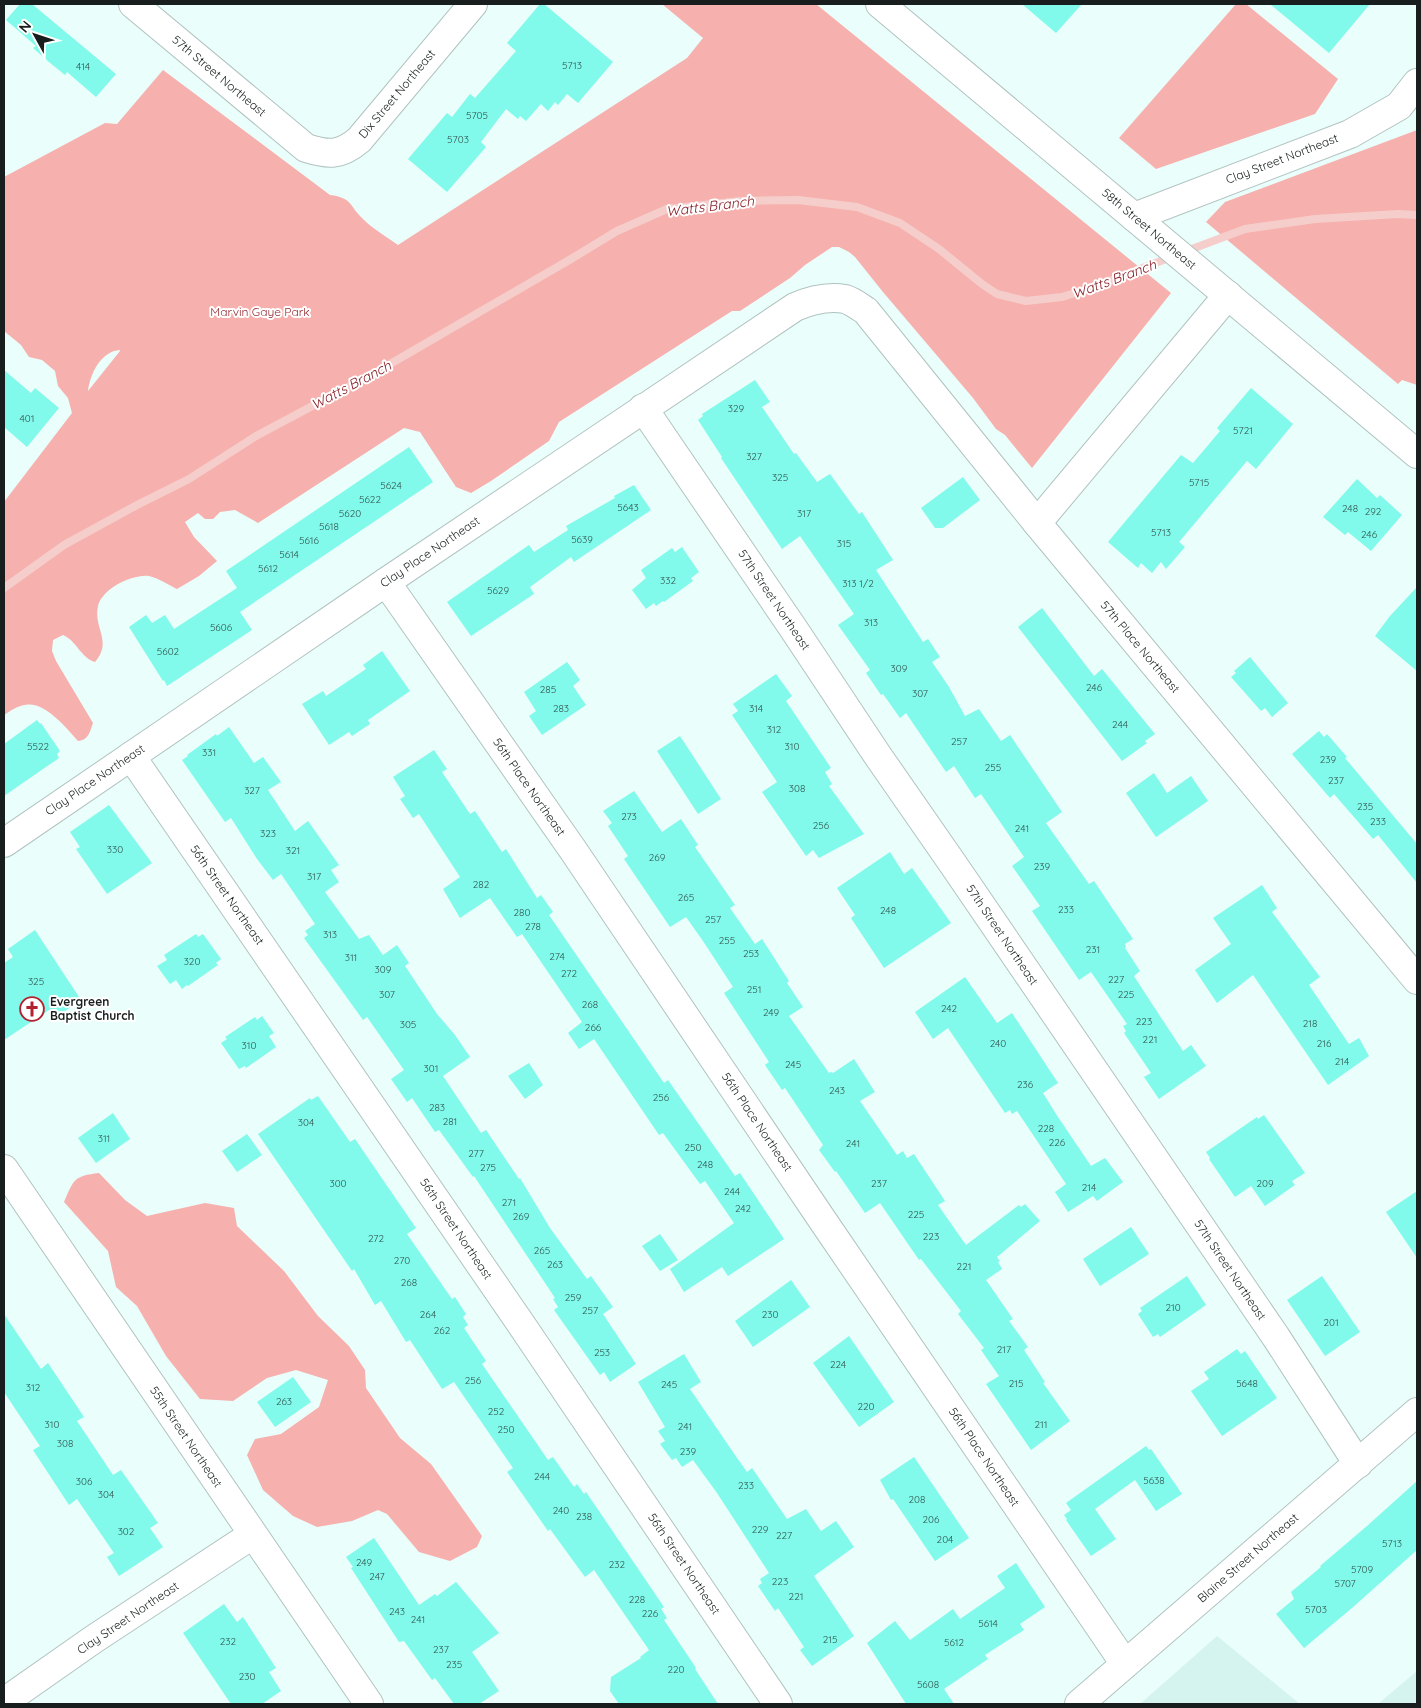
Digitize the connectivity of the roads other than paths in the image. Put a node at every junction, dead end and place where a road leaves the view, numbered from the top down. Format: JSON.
{"nodes":[{"id":1,"x":133,"y":4,"type":"edge"},
{"id":2,"x":473,"y":4,"type":"edge"},
{"id":3,"x":880,"y":4,"type":"edge"},
{"id":4,"x":1417,"y":83,"type":"edge"},
{"id":5,"x":306,"y":148,"type":"joint"},
{"id":6,"x":1134,"y":217,"type":"junction"},
{"id":7,"x":1228,"y":295,"type":"junction"},
{"id":8,"x":866,"y":311,"type":"joint"},
{"id":9,"x":643,"y":408,"type":"junction"},
{"id":10,"x":1417,"y":454,"type":"edge"},
{"id":11,"x":1037,"y":523,"type":"junction"},
{"id":12,"x":386,"y":582,"type":"junction"},
{"id":13,"x":131,"y":756,"type":"junction"},
{"id":14,"x":4,"y":843,"type":"edge"},
{"id":15,"x":1417,"y":980,"type":"edge"},
{"id":16,"x":4,"y":1170,"type":"edge"},
{"id":17,"x":1417,"y":1412,"type":"edge"},
{"id":18,"x":1358,"y":1464,"type":"junction"},
{"id":19,"x":252,"y":1535,"type":"junction"},
{"id":20,"x":1125,"y":1664,"type":"junction"},
{"id":21,"x":4,"y":1702,"type":"edge"},
{"id":22,"x":369,"y":1704,"type":"edge"},
{"id":23,"x":778,"y":1704,"type":"edge"},
{"id":24,"x":1079,"y":1704,"type":"edge"}],
"edges":[{"from":1,"to":5,"type":"street","name":"57th Street Northeast"},
{"from":2,"to":5,"type":"street","name":"Dix Street Northeast"},
{"from":3,"to":6,"type":"street","name":"58th Street Northeast"},
{"from":4,"to":6,"type":"street","name":"Clay Street Northeast"},
{"from":6,"to":7,"type":"street","name":"58th Street Northeast"},
{"from":7,"to":10,"type":"street","name":"58th Street Northeast"},
{"from":7,"to":11,"type":"street"},
{"from":8,"to":9,"type":"street","name":"Clay Place Northeast"},
{"from":8,"to":11,"type":"street","name":"57th Place Northeast"},
{"from":9,"to":12,"type":"street","name":"Clay Place Northeast"},
{"from":9,"to":18,"type":"street","name":"57th Street Northeast"},
{"from":11,"to":15,"type":"street","name":"57th Place Northeast"},
{"from":12,"to":13,"type":"street","name":"Clay Place Northeast"},
{"from":12,"to":20,"type":"street","name":"56th Place Northeast"},
{"from":13,"to":14,"type":"street","name":"Clay Place Northeast"},
{"from":13,"to":23,"type":"street","name":"56th Street Northeast"},
{"from":16,"to":19,"type":"street","name":"55th Street Northeast"},
{"from":17,"to":18,"type":"street","name":"Blaine Street Northeast"},
{"from":18,"to":20,"type":"street","name":"Blaine Street Northeast"},
{"from":19,"to":21,"type":"street","name":"Clay Street Northeast"},
{"from":19,"to":22,"type":"street","name":"55th Street Northeast"},
{"from":20,"to":24,"type":"street","name":"Blaine Street Northeast"}]}
